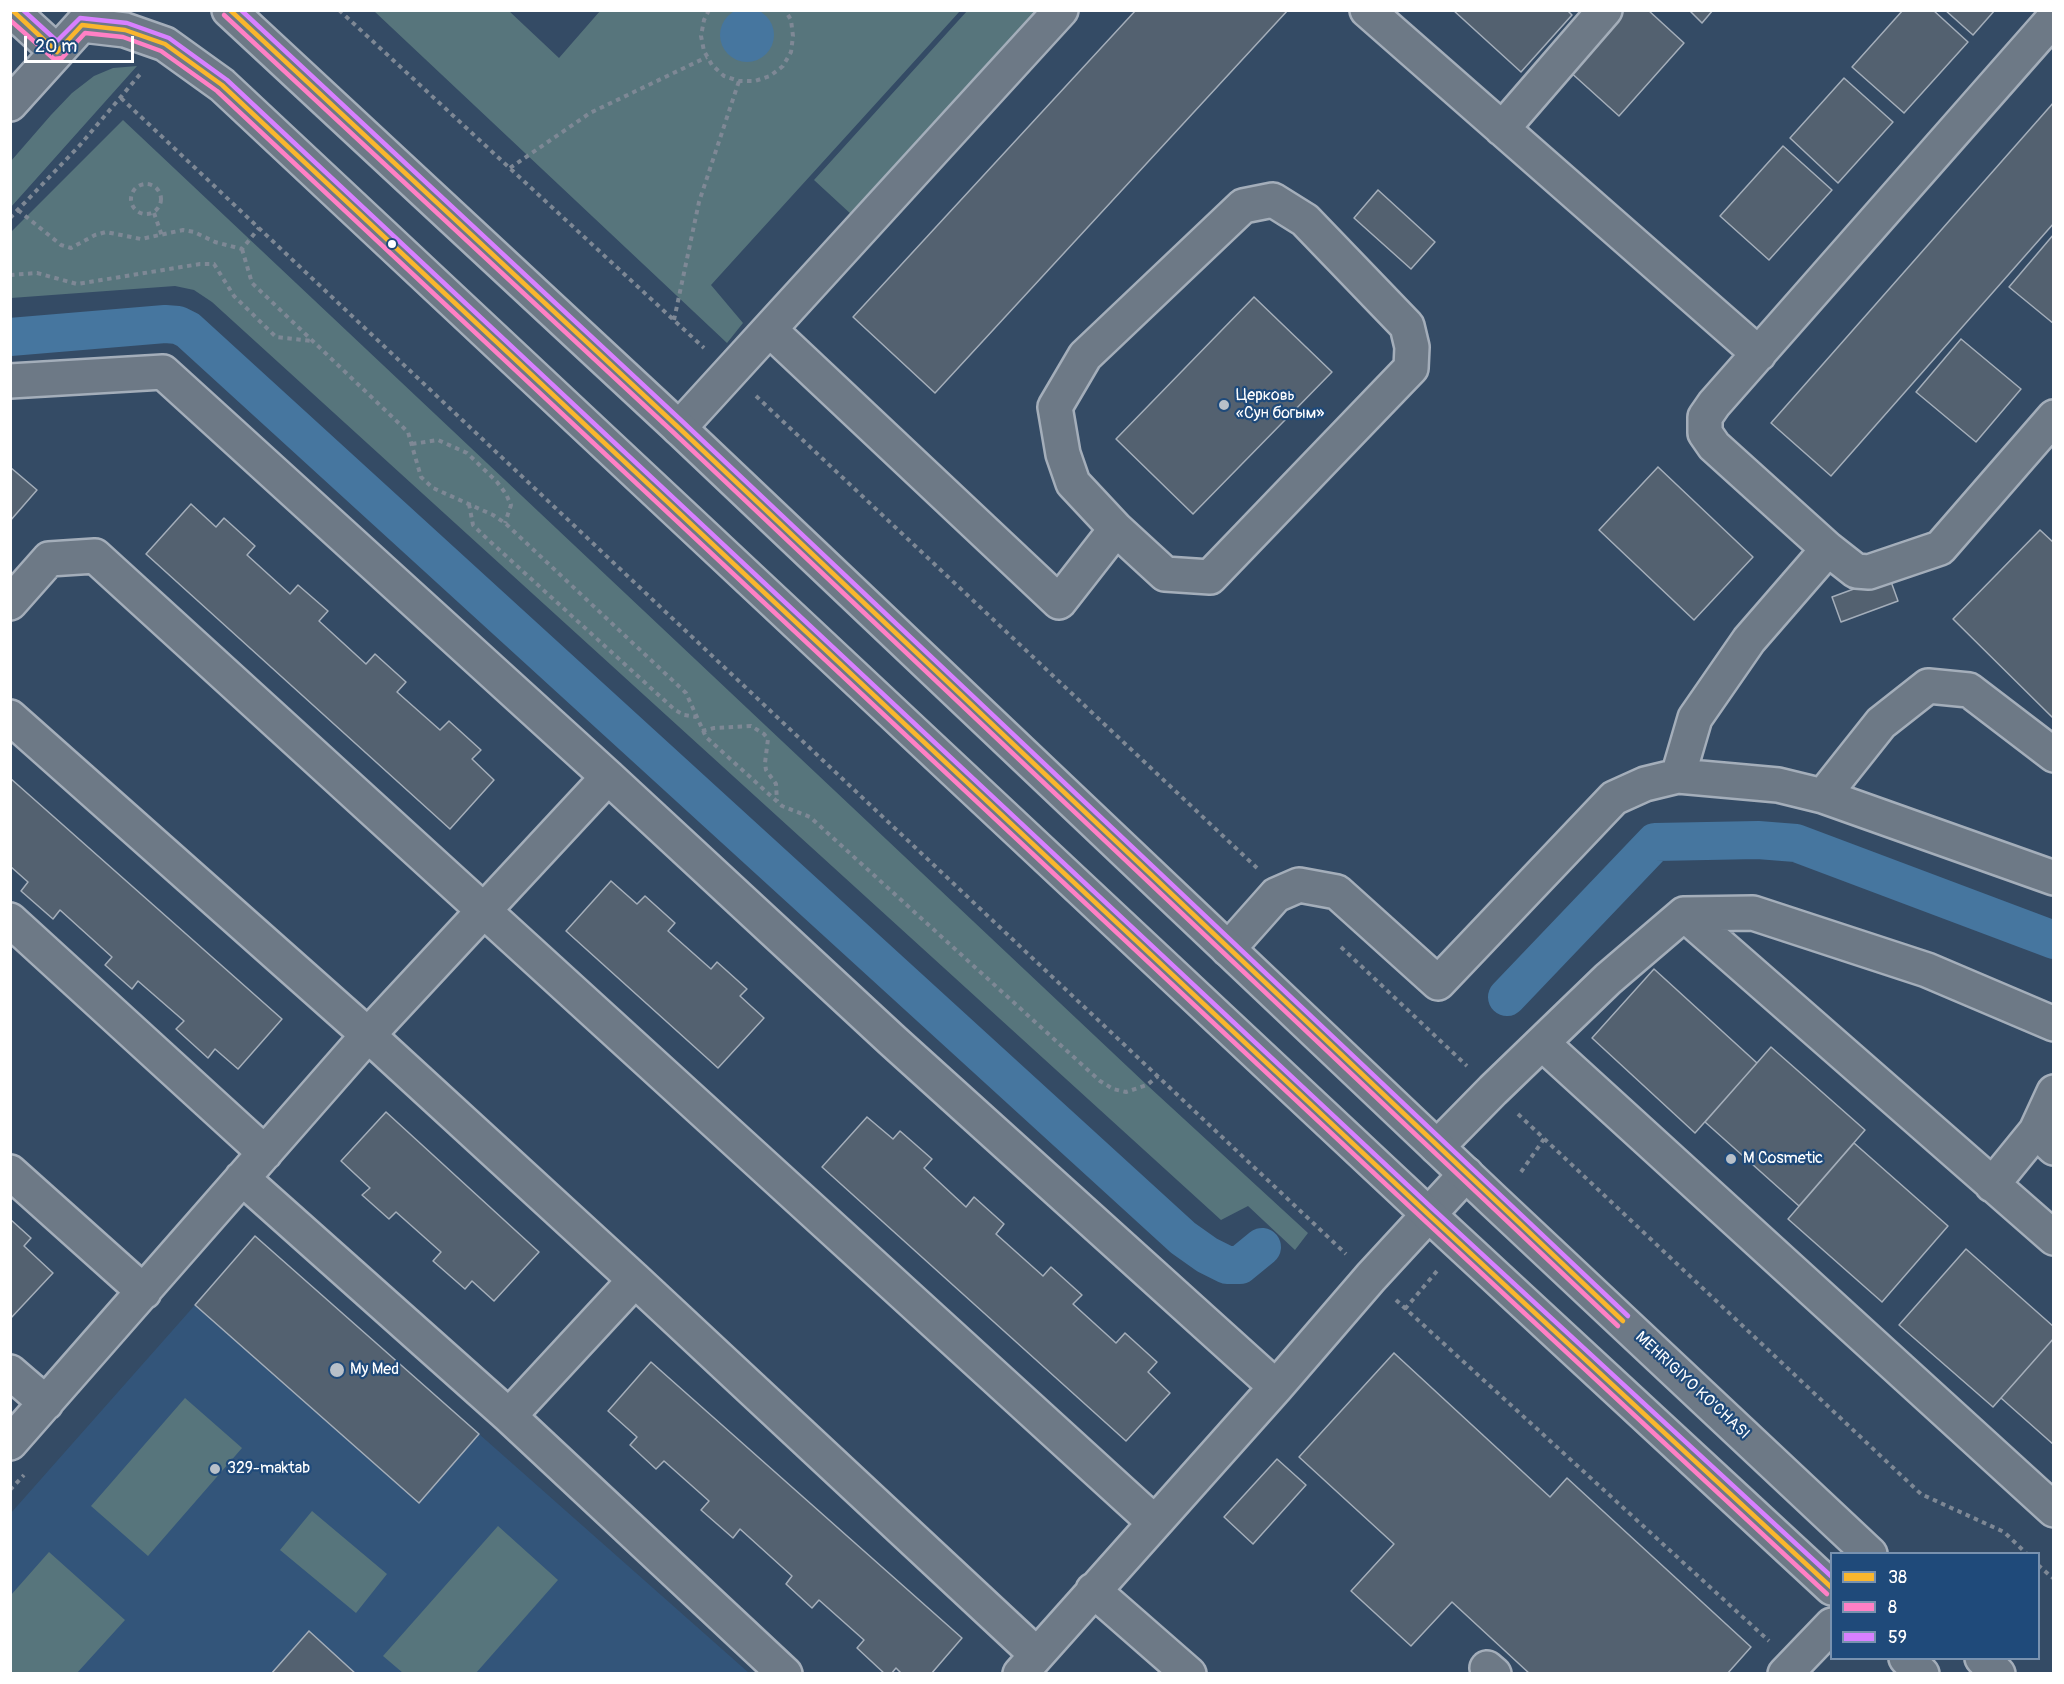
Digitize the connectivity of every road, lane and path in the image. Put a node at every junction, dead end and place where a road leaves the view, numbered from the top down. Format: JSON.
{"nodes":[{"id":1,"x":11,"y":10,"type":"edge"},
{"id":2,"x":229,"y":10,"type":"edge"},
{"id":3,"x":339,"y":10,"type":"edge"},
{"id":4,"x":709,"y":10,"type":"edge"},
{"id":5,"x":785,"y":10,"type":"edge"},
{"id":6,"x":1061,"y":10,"type":"edge"},
{"id":7,"x":1367,"y":10,"type":"edge"},
{"id":8,"x":1605,"y":10,"type":"edge"},
{"id":9,"x":89,"y":18,"type":"edge"},
{"id":10,"x":2054,"y":18,"type":"edge"},
{"id":11,"x":57,"y":52,"type":"junction"},
{"id":12,"x":707,"y":57,"type":"junction"},
{"id":13,"x":146,"y":68,"type":"dead end"},
{"id":14,"x":739,"y":81,"type":"junction"},
{"id":15,"x":120,"y":98,"type":"junction"},
{"id":16,"x":10,"y":104,"type":"edge"},
{"id":17,"x":1502,"y":129,"type":"junction"},
{"id":18,"x":510,"y":168,"type":"junction"},
{"id":19,"x":18,"y":210,"type":"junction"},
{"id":20,"x":154,"y":213,"type":"junction"},
{"id":21,"x":10,"y":218,"type":"edge"},
{"id":22,"x":259,"y":228,"type":"junction"},
{"id":23,"x":162,"y":236,"type":"junction"},
{"id":24,"x":242,"y":249,"type":"junction"},
{"id":25,"x":10,"y":275,"type":"edge"},
{"id":26,"x":675,"y":321,"type":"junction"},
{"id":27,"x":770,"y":330,"type":"junction"},
{"id":28,"x":313,"y":341,"type":"junction"},
{"id":29,"x":1759,"y":354,"type":"junction"},
{"id":30,"x":730,"y":372,"type":"junction"},
{"id":31,"x":10,"y":381,"type":"edge"},
{"id":32,"x":2054,"y":417,"type":"edge"},
{"id":33,"x":680,"y":428,"type":"junction"},
{"id":34,"x":412,"y":444,"type":"junction"},
{"id":35,"x":469,"y":504,"type":"junction"},
{"id":36,"x":505,"y":524,"type":"junction"},
{"id":37,"x":1116,"y":529,"type":"junction"},
{"id":38,"x":1828,"y":549,"type":"junction"},
{"id":39,"x":10,"y":603,"type":"edge"},
{"id":40,"x":10,"y":717,"type":"edge"},
{"id":41,"x":697,"y":717,"type":"junction"},
{"id":42,"x":702,"y":731,"type":"junction"},
{"id":43,"x":2054,"y":755,"type":"edge"},
{"id":44,"x":1678,"y":776,"type":"junction"},
{"id":45,"x":608,"y":777,"type":"junction"},
{"id":46,"x":1823,"y":796,"type":"junction"},
{"id":47,"x":777,"y":801,"type":"junction"},
{"id":48,"x":2054,"y":878,"type":"edge"},
{"id":49,"x":1283,"y":892,"type":"junction"},
{"id":50,"x":484,"y":910,"type":"junction"},
{"id":51,"x":1684,"y":914,"type":"junction"},
{"id":52,"x":10,"y":920,"type":"edge"},
{"id":53,"x":1334,"y":940,"type":"dead end"},
{"id":54,"x":1228,"y":949,"type":"junction"},
{"id":55,"x":2054,"y":1024,"type":"edge"},
{"id":56,"x":368,"y":1035,"type":"junction"},
{"id":57,"x":1542,"y":1043,"type":"junction"},
{"id":58,"x":1158,"y":1076,"type":"junction"},
{"id":59,"x":1492,"y":1090,"type":"junction"},
{"id":60,"x":2054,"y":1092,"type":"edge"},
{"id":61,"x":1544,"y":1139,"type":"junction"},
{"id":62,"x":2044,"y":1140,"type":"edge"},
{"id":63,"x":1437,"y":1147,"type":"junction"},
{"id":64,"x":265,"y":1153,"type":"junction"},
{"id":65,"x":10,"y":1172,"type":"edge"},
{"id":66,"x":1521,"y":1172,"type":"dead end"},
{"id":67,"x":1466,"y":1174,"type":"junction"},
{"id":68,"x":242,"y":1178,"type":"junction"},
{"id":69,"x":1992,"y":1185,"type":"junction"},
{"id":70,"x":1428,"y":1214,"type":"junction"},
{"id":71,"x":2054,"y":1238,"type":"edge"},
{"id":72,"x":1437,"y":1271,"type":"dead end"},
{"id":73,"x":1371,"y":1277,"type":"junction"},
{"id":74,"x":635,"y":1280,"type":"junction"},
{"id":75,"x":144,"y":1292,"type":"junction"},
{"id":76,"x":1405,"y":1309,"type":"junction"},
{"id":77,"x":10,"y":1372,"type":"edge"},
{"id":78,"x":1276,"y":1387,"type":"junction"},
{"id":79,"x":46,"y":1404,"type":"junction"},
{"id":80,"x":508,"y":1416,"type":"junction"},
{"id":81,"x":10,"y":1443,"type":"edge"},
{"id":82,"x":26,"y":1472,"type":"dead end"},
{"id":83,"x":10,"y":1490,"type":"edge"},
{"id":84,"x":2054,"y":1510,"type":"edge"},
{"id":85,"x":1154,"y":1522,"type":"junction"},
{"id":86,"x":1868,"y":1552,"type":"edge"},
{"id":87,"x":2025,"y":1552,"type":"edge"},
{"id":88,"x":2040,"y":1567,"type":"edge"},
{"id":89,"x":2054,"y":1579,"type":"edge"},
{"id":90,"x":1830,"y":1586,"type":"edge"},
{"id":91,"x":1093,"y":1590,"type":"junction"},
{"id":92,"x":1830,"y":1627,"type":"edge"},
{"id":93,"x":1907,"y":1660,"type":"edge"},
{"id":94,"x":1983,"y":1660,"type":"edge"},
{"id":95,"x":1028,"y":1664,"type":"edge"},
{"id":96,"x":1789,"y":1669,"type":"edge"},
{"id":97,"x":785,"y":1674,"type":"edge"},
{"id":98,"x":1189,"y":1674,"type":"edge"},
{"id":99,"x":1922,"y":1674,"type":"edge"},
{"id":100,"x":1998,"y":1674,"type":"edge"}],
"edges":[{"from":1,"to":11,"type":"main road"},
{"from":2,"to":33,"type":"main road","name":"MEHRIGIYO KO'CHASI"},
{"from":3,"to":18,"type":"path"},
{"from":4,"to":12,"type":"path"},
{"from":5,"to":14,"type":"path"},
{"from":6,"to":27,"type":"main road"},
{"from":7,"to":17,"type":"main road"},
{"from":8,"to":17,"type":"main road"},
{"from":9,"to":11,"type":"main road"},
{"from":9,"to":70,"type":"main road"},
{"from":10,"to":29,"type":"main road"},
{"from":11,"to":16,"type":"main road"},
{"from":12,"to":14,"type":"path"},
{"from":12,"to":18,"type":"path"},
{"from":13,"to":15,"type":"path"},
{"from":14,"to":26,"type":"path"},
{"from":15,"to":19,"type":"path"},
{"from":15,"to":22,"type":"path"},
{"from":17,"to":29,"type":"main road"},
{"from":18,"to":26,"type":"path"},
{"from":19,"to":21,"type":"path"},
{"from":19,"to":23,"type":"path"},
{"from":20,"to":20,"type":"path"},
{"from":20,"to":23,"type":"path"},
{"from":22,"to":24,"type":"path"},
{"from":22,"to":58,"type":"path"},
{"from":23,"to":24,"type":"path"},
{"from":24,"to":28,"type":"path"},
{"from":25,"to":28,"type":"path"},
{"from":26,"to":30,"type":"path"},
{"from":27,"to":30,"type":"main road"},
{"from":27,"to":37,"type":"main road"},
{"from":28,"to":34,"type":"path"},
{"from":29,"to":38,"type":"main road"},
{"from":30,"to":33,"type":"main road"},
{"from":30,"to":49,"type":"path"},
{"from":31,"to":45,"type":"main road"},
{"from":32,"to":38,"type":"main road"},
{"from":33,"to":54,"type":"main road","name":"MEHRIGIYO KO'CHASI"},
{"from":34,"to":35,"type":"path"},
{"from":34,"to":36,"type":"path"},
{"from":35,"to":36,"type":"path"},
{"from":35,"to":41,"type":"path"},
{"from":36,"to":41,"type":"path"},
{"from":37,"to":37,"type":"main road"},
{"from":38,"to":44,"type":"main road"},
{"from":39,"to":50,"type":"main road"},
{"from":40,"to":56,"type":"main road"},
{"from":41,"to":42,"type":"path"},
{"from":42,"to":47,"type":"path"},
{"from":42,"to":47,"type":"path"},
{"from":43,"to":46,"type":"main road"},
{"from":44,"to":46,"type":"main road"},
{"from":44,"to":49,"type":"main road"},
{"from":45,"to":50,"type":"main road"},
{"from":45,"to":78,"type":"main road"},
{"from":46,"to":48,"type":"main road"},
{"from":47,"to":58,"type":"path"},
{"from":49,"to":54,"type":"main road"},
{"from":50,"to":56,"type":"main road"},
{"from":50,"to":85,"type":"main road"},
{"from":51,"to":55,"type":"main road"},
{"from":51,"to":57,"type":"main road"},
{"from":51,"to":69,"type":"main road"},
{"from":52,"to":64,"type":"main road"},
{"from":53,"to":59,"type":"path"},
{"from":54,"to":63,"type":"main road","name":"MEHRIGIYO KO'CHASI"},
{"from":56,"to":64,"type":"main road"},
{"from":56,"to":74,"type":"main road"},
{"from":57,"to":59,"type":"main road"},
{"from":57,"to":84,"type":"main road"},
{"from":58,"to":73,"type":"path"},
{"from":59,"to":61,"type":"path"},
{"from":59,"to":63,"type":"main road"},
{"from":60,"to":62,"type":"main road"},
{"from":61,"to":66,"type":"path"},
{"from":61,"to":87,"type":"path"},
{"from":62,"to":69,"type":"main road"},
{"from":63,"to":67,"type":"main road","name":"MEHRIGIYO KO'CHASI"},
{"from":64,"to":68,"type":"main road"},
{"from":65,"to":75,"type":"main road"},
{"from":67,"to":70,"type":"main road"},
{"from":67,"to":86,"type":"main road","name":"MEHRIGIYO KO'CHASI"},
{"from":68,"to":75,"type":"main road"},
{"from":68,"to":80,"type":"main road"},
{"from":69,"to":71,"type":"main road"},
{"from":70,"to":73,"type":"main road"},
{"from":70,"to":90,"type":"main road"},
{"from":72,"to":76,"type":"path"},
{"from":73,"to":76,"type":"path"},
{"from":73,"to":78,"type":"main road"},
{"from":74,"to":80,"type":"main road"},
{"from":74,"to":95,"type":"main road"},
{"from":75,"to":79,"type":"main road"},
{"from":76,"to":96,"type":"path"},
{"from":77,"to":79,"type":"main road"},
{"from":78,"to":85,"type":"main road"},
{"from":79,"to":81,"type":"main road"},
{"from":80,"to":97,"type":"main road"},
{"from":82,"to":83,"type":"path"},
{"from":85,"to":91,"type":"main road"},
{"from":88,"to":89,"type":"path"},
{"from":91,"to":95,"type":"main road"},
{"from":91,"to":98,"type":"main road"},
{"from":92,"to":96,"type":"main road"},
{"from":93,"to":99,"type":"main road"},
{"from":94,"to":100,"type":"main road"}]}
